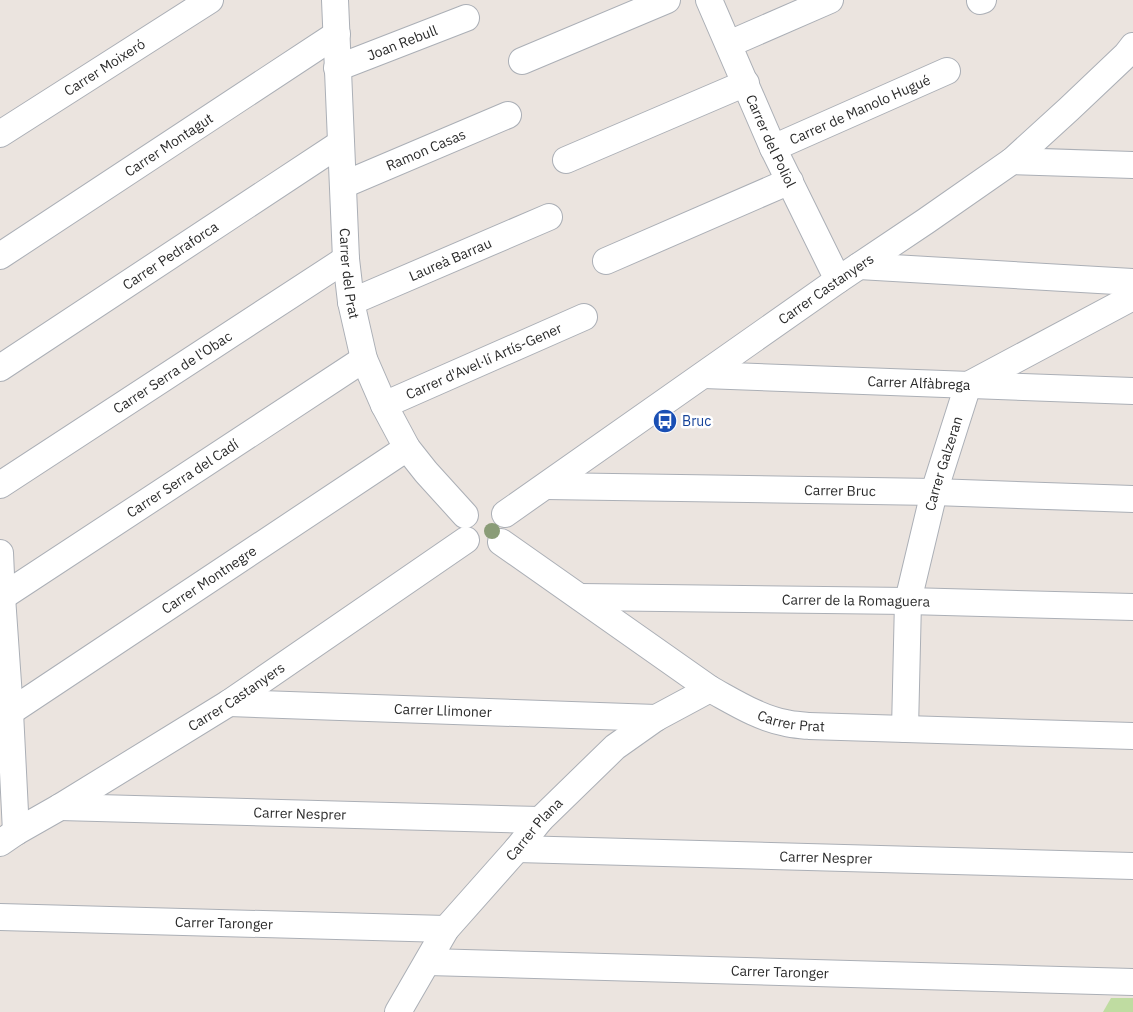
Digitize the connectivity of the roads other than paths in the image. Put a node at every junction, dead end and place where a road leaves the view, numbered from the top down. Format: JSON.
{"nodes":[{"id":1,"x":210,"y":0,"type":"edge"},
{"id":2,"x":335,"y":0,"type":"edge"},
{"id":3,"x":667,"y":0,"type":"edge"},
{"id":4,"x":709,"y":0,"type":"edge"},
{"id":5,"x":830,"y":0,"type":"edge"},
{"id":6,"x":466,"y":18,"type":"dead end"},
{"id":7,"x":337,"y":34,"type":"junction"},
{"id":8,"x":729,"y":44,"type":"junction"},
{"id":9,"x":1131,"y":52,"type":"edge"},
{"id":10,"x":522,"y":61,"type":"dead end"},
{"id":11,"x":338,"y":68,"type":"junction"},
{"id":12,"x":947,"y":71,"type":"dead end"},
{"id":13,"x":746,"y":83,"type":"junction"},
{"id":14,"x":508,"y":115,"type":"dead end"},
{"id":15,"x":0,"y":134,"type":"edge"},
{"id":16,"x":341,"y":143,"type":"junction"},
{"id":17,"x":773,"y":148,"type":"junction"},
{"id":18,"x":566,"y":160,"type":"dead end"},
{"id":19,"x":1012,"y":161,"type":"junction"},
{"id":20,"x":1133,"y":165,"type":"edge"},
{"id":21,"x":790,"y":181,"type":"junction"},
{"id":22,"x":342,"y":185,"type":"junction"},
{"id":23,"x":549,"y":217,"type":"dead end"},
{"id":24,"x":0,"y":256,"type":"edge"},
{"id":25,"x":346,"y":259,"type":"junction"},
{"id":26,"x":606,"y":260,"type":"dead end"},
{"id":27,"x":849,"y":273,"type":"junction"},
{"id":28,"x":1133,"y":282,"type":"edge"},
{"id":29,"x":1133,"y":296,"type":"edge"},
{"id":30,"x":351,"y":302,"type":"junction"},
{"id":31,"x":584,"y":317,"type":"dead end"},
{"id":32,"x":364,"y":359,"type":"junction"},
{"id":33,"x":0,"y":368,"type":"edge"},
{"id":34,"x":704,"y":375,"type":"junction"},
{"id":35,"x":968,"y":385,"type":"junction"},
{"id":36,"x":1133,"y":391,"type":"edge"},
{"id":37,"x":384,"y":405,"type":"junction"},
{"id":38,"x":407,"y":448,"type":"junction"},
{"id":39,"x":0,"y":485,"type":"edge"},
{"id":40,"x":546,"y":486,"type":"junction"},
{"id":41,"x":934,"y":492,"type":"junction"},
{"id":42,"x":1133,"y":499,"type":"edge"},
{"id":43,"x":465,"y":514,"type":"junction"},
{"id":44,"x":505,"y":514,"type":"junction"},
{"id":45,"x":466,"y":540,"type":"junction"},
{"id":46,"x":502,"y":542,"type":"junction"},
{"id":47,"x":0,"y":553,"type":"edge"},
{"id":48,"x":0,"y":559,"type":"edge"},
{"id":49,"x":2,"y":597,"type":"junction"},
{"id":50,"x":580,"y":597,"type":"junction"},
{"id":51,"x":908,"y":601,"type":"junction"},
{"id":52,"x":1133,"y":607,"type":"edge"},
{"id":53,"x":710,"y":689,"type":"junction"},
{"id":54,"x":6,"y":699,"type":"edge"},
{"id":55,"x":229,"y":703,"type":"junction"},
{"id":56,"x":656,"y":718,"type":"junction"},
{"id":57,"x":904,"y":729,"type":"junction"},
{"id":58,"x":1133,"y":736,"type":"edge"},
{"id":59,"x":60,"y":807,"type":"junction"},
{"id":60,"x":540,"y":820,"type":"junction"},
{"id":61,"x":8,"y":837,"type":"edge"},
{"id":62,"x":517,"y":849,"type":"junction"},
{"id":63,"x":1133,"y":866,"type":"edge"},
{"id":64,"x":0,"y":917,"type":"edge"},
{"id":65,"x":446,"y":929,"type":"junction"},
{"id":66,"x":428,"y":962,"type":"junction"},
{"id":67,"x":1133,"y":982,"type":"edge"},
{"id":68,"x":398,"y":1012,"type":"edge"}],
"edges":[{"from":1,"to":15,"type":"street","name":"Carrer Moixeró"},
{"from":2,"to":7,"type":"street","name":"Carrer del Prat"},
{"from":3,"to":10,"type":"street"},
{"from":4,"to":8,"type":"street","name":"Carrer del Poliol"},
{"from":5,"to":8,"type":"street"},
{"from":6,"to":11,"type":"street","name":"Joan Rebull"},
{"from":7,"to":11,"type":"street","name":"Carrer del Prat"},
{"from":7,"to":24,"type":"street","name":"Carrer Montagut"},
{"from":8,"to":13,"type":"street","name":"Carrer del Poliol"},
{"from":9,"to":19,"type":"street","name":"Carrer Castanyers"},
{"from":11,"to":16,"type":"street","name":"Carrer del Prat"},
{"from":12,"to":17,"type":"street","name":"Carrer de Manolo Hugué"},
{"from":13,"to":17,"type":"street","name":"Carrer del Poliol"},
{"from":13,"to":18,"type":"street"},
{"from":14,"to":22,"type":"street","name":"Ramon Casas"},
{"from":16,"to":22,"type":"street","name":"Carrer del Prat"},
{"from":16,"to":33,"type":"street","name":"Carrer Pedraforca"},
{"from":17,"to":21,"type":"street","name":"Carrer del Poliol"},
{"from":19,"to":20,"type":"street"},
{"from":19,"to":27,"type":"street","name":"Carrer Castanyers"},
{"from":21,"to":26,"type":"street"},
{"from":21,"to":27,"type":"street","name":"Carrer del Poliol"},
{"from":22,"to":25,"type":"street","name":"Carrer del Prat"},
{"from":23,"to":30,"type":"street","name":"Laureà Barrau"},
{"from":25,"to":30,"type":"street","name":"Carrer del Prat"},
{"from":25,"to":39,"type":"street","name":"Carrer Serra de l'Obac"},
{"from":27,"to":28,"type":"street"},
{"from":27,"to":34,"type":"street","name":"Carrer Castanyers"},
{"from":29,"to":35,"type":"street"},
{"from":30,"to":32,"type":"street","name":"Carrer del Prat"},
{"from":31,"to":37,"type":"street","name":"Carrer d'Avel·lí Artís-Gener"},
{"from":32,"to":37,"type":"street","name":"Carrer del Prat"},
{"from":32,"to":49,"type":"street","name":"Carrer Serra del Cadí"},
{"from":34,"to":35,"type":"street","name":"Carrer Alfàbrega"},
{"from":34,"to":40,"type":"street","name":"Carrer Castanyers"},
{"from":35,"to":36,"type":"street","name":"Carrer Alfàbrega"},
{"from":35,"to":41,"type":"street","name":"Carrer Galzeran"},
{"from":37,"to":38,"type":"street","name":"Carrer del Prat"},
{"from":38,"to":43,"type":"street","name":"Carrer del Prat"},
{"from":38,"to":54,"type":"street","name":"Carrer Montnegre"},
{"from":40,"to":41,"type":"street","name":"Carrer Bruc"},
{"from":40,"to":44,"type":"street","name":"Carrer Castanyers"},
{"from":41,"to":42,"type":"street","name":"Carrer Bruc"},
{"from":41,"to":51,"type":"street","name":"Carrer Galzeran"},
{"from":43,"to":44,"type":"street"},
{"from":43,"to":45,"type":"street"},
{"from":44,"to":46,"type":"street"},
{"from":45,"to":46,"type":"street"},
{"from":45,"to":55,"type":"street","name":"Carrer Castanyers"},
{"from":46,"to":50,"type":"street","name":"Carrer Prat"},
{"from":47,"to":48,"type":"street"},
{"from":48,"to":49,"type":"street"},
{"from":49,"to":54,"type":"street"},
{"from":50,"to":51,"type":"street","name":"Carrer de la Romaguera"},
{"from":50,"to":53,"type":"street","name":"Carrer Prat"},
{"from":51,"to":52,"type":"street","name":"Carrer de la Romaguera"},
{"from":51,"to":57,"type":"street","name":"Carrer Galzeran"},
{"from":53,"to":56,"type":"street","name":"Carrer Plana"},
{"from":53,"to":57,"type":"street","name":"Carrer Prat"},
{"from":54,"to":61,"type":"street"},
{"from":55,"to":56,"type":"street","name":"Carrer Llimoner"},
{"from":55,"to":59,"type":"street","name":"Carrer Castanyers"},
{"from":56,"to":60,"type":"street","name":"Carrer Plana"},
{"from":57,"to":58,"type":"street","name":"Carrer Prat"},
{"from":59,"to":60,"type":"street","name":"Carrer Nesprer"},
{"from":59,"to":61,"type":"street","name":"Carrer Castanyers"},
{"from":60,"to":62,"type":"street","name":"Carrer Plana"},
{"from":62,"to":63,"type":"street","name":"Carrer Nesprer"},
{"from":62,"to":65,"type":"street","name":"Carrer Plana"},
{"from":64,"to":65,"type":"street","name":"Carrer Taronger"},
{"from":65,"to":66,"type":"street","name":"Carrer Plana"},
{"from":66,"to":67,"type":"street","name":"Carrer Taronger"},
{"from":66,"to":68,"type":"street","name":"Carrer Plana"}]}
